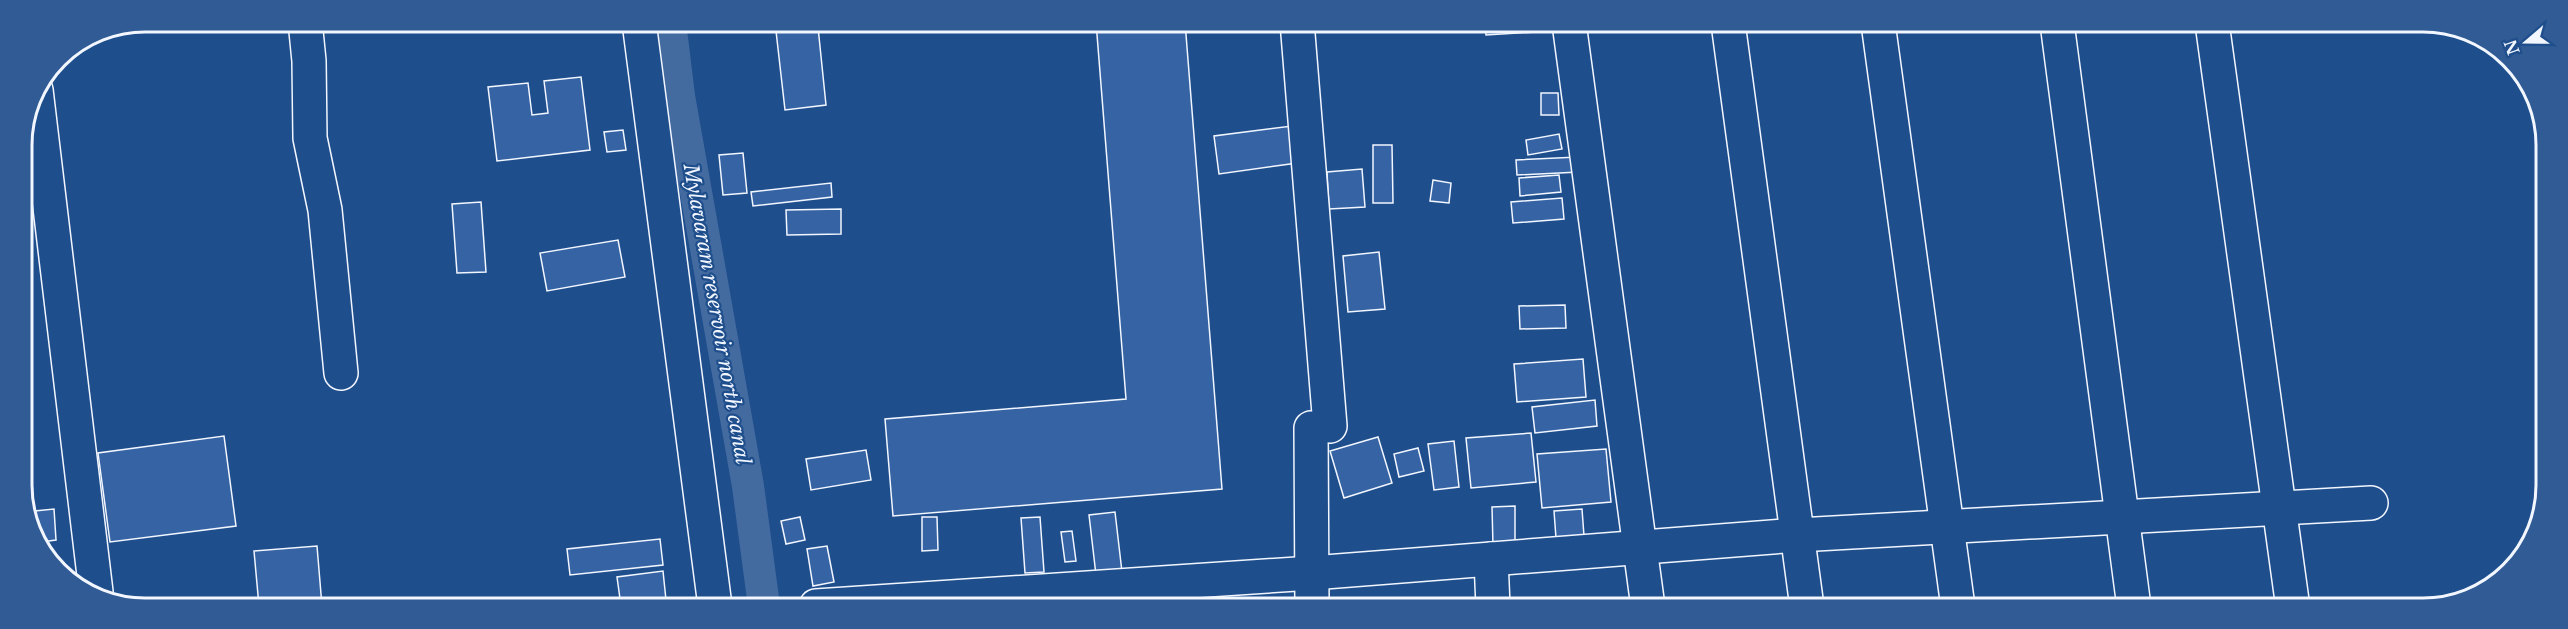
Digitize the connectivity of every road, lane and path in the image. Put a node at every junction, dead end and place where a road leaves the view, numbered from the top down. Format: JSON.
{"nodes":[{"id":1,"x":306,"y":32,"type":"edge"},
{"id":2,"x":640,"y":32,"type":"edge"},
{"id":3,"x":1298,"y":32,"type":"edge"},
{"id":4,"x":1570,"y":32,"type":"edge"},
{"id":5,"x":1729,"y":32,"type":"edge"},
{"id":6,"x":1879,"y":32,"type":"edge"},
{"id":7,"x":2058,"y":32,"type":"edge"},
{"id":8,"x":2213,"y":32,"type":"edge"},
{"id":9,"x":38,"y":107,"type":"edge"},
{"id":10,"x":341,"y":373,"type":"dead end"},
{"id":11,"x":2371,"y":503,"type":"dead end"},
{"id":12,"x":2280,"y":507,"type":"junction"},
{"id":13,"x":2122,"y":515,"type":"junction"},
{"id":14,"x":1946,"y":527,"type":"junction"},
{"id":15,"x":1798,"y":535,"type":"junction"},
{"id":16,"x":1640,"y":547,"type":"junction"},
{"id":17,"x":1491,"y":560,"type":"junction"},
{"id":18,"x":1312,"y":573,"type":"junction"},
{"id":19,"x":95,"y":586,"type":"edge"},
{"id":20,"x":1312,"y":597,"type":"edge"},
{"id":21,"x":1493,"y":597,"type":"edge"},
{"id":22,"x":1647,"y":597,"type":"edge"},
{"id":23,"x":1806,"y":597,"type":"edge"},
{"id":24,"x":1957,"y":597,"type":"edge"},
{"id":25,"x":2133,"y":597,"type":"edge"},
{"id":26,"x":2292,"y":597,"type":"edge"},
{"id":27,"x":714,"y":598,"type":"edge"},
{"id":28,"x":941,"y":598,"type":"edge"}],
"edges":[{"from":1,"to":10,"type":"street"},
{"from":2,"to":27,"type":"street"},
{"from":3,"to":18,"type":"street"},
{"from":4,"to":16,"type":"street"},
{"from":5,"to":15,"type":"street"},
{"from":6,"to":14,"type":"street"},
{"from":7,"to":13,"type":"street"},
{"from":8,"to":12,"type":"street"},
{"from":9,"to":19,"type":"street"},
{"from":11,"to":12,"type":"street"},
{"from":12,"to":13,"type":"street"},
{"from":12,"to":26,"type":"street"},
{"from":13,"to":14,"type":"street"},
{"from":13,"to":25,"type":"street"},
{"from":14,"to":15,"type":"street"},
{"from":14,"to":24,"type":"street"},
{"from":15,"to":16,"type":"street"},
{"from":15,"to":23,"type":"street"},
{"from":16,"to":17,"type":"street"},
{"from":16,"to":22,"type":"street"},
{"from":17,"to":18,"type":"street"},
{"from":17,"to":21,"type":"street"},
{"from":18,"to":20,"type":"street"},
{"from":18,"to":28,"type":"street"}]}
